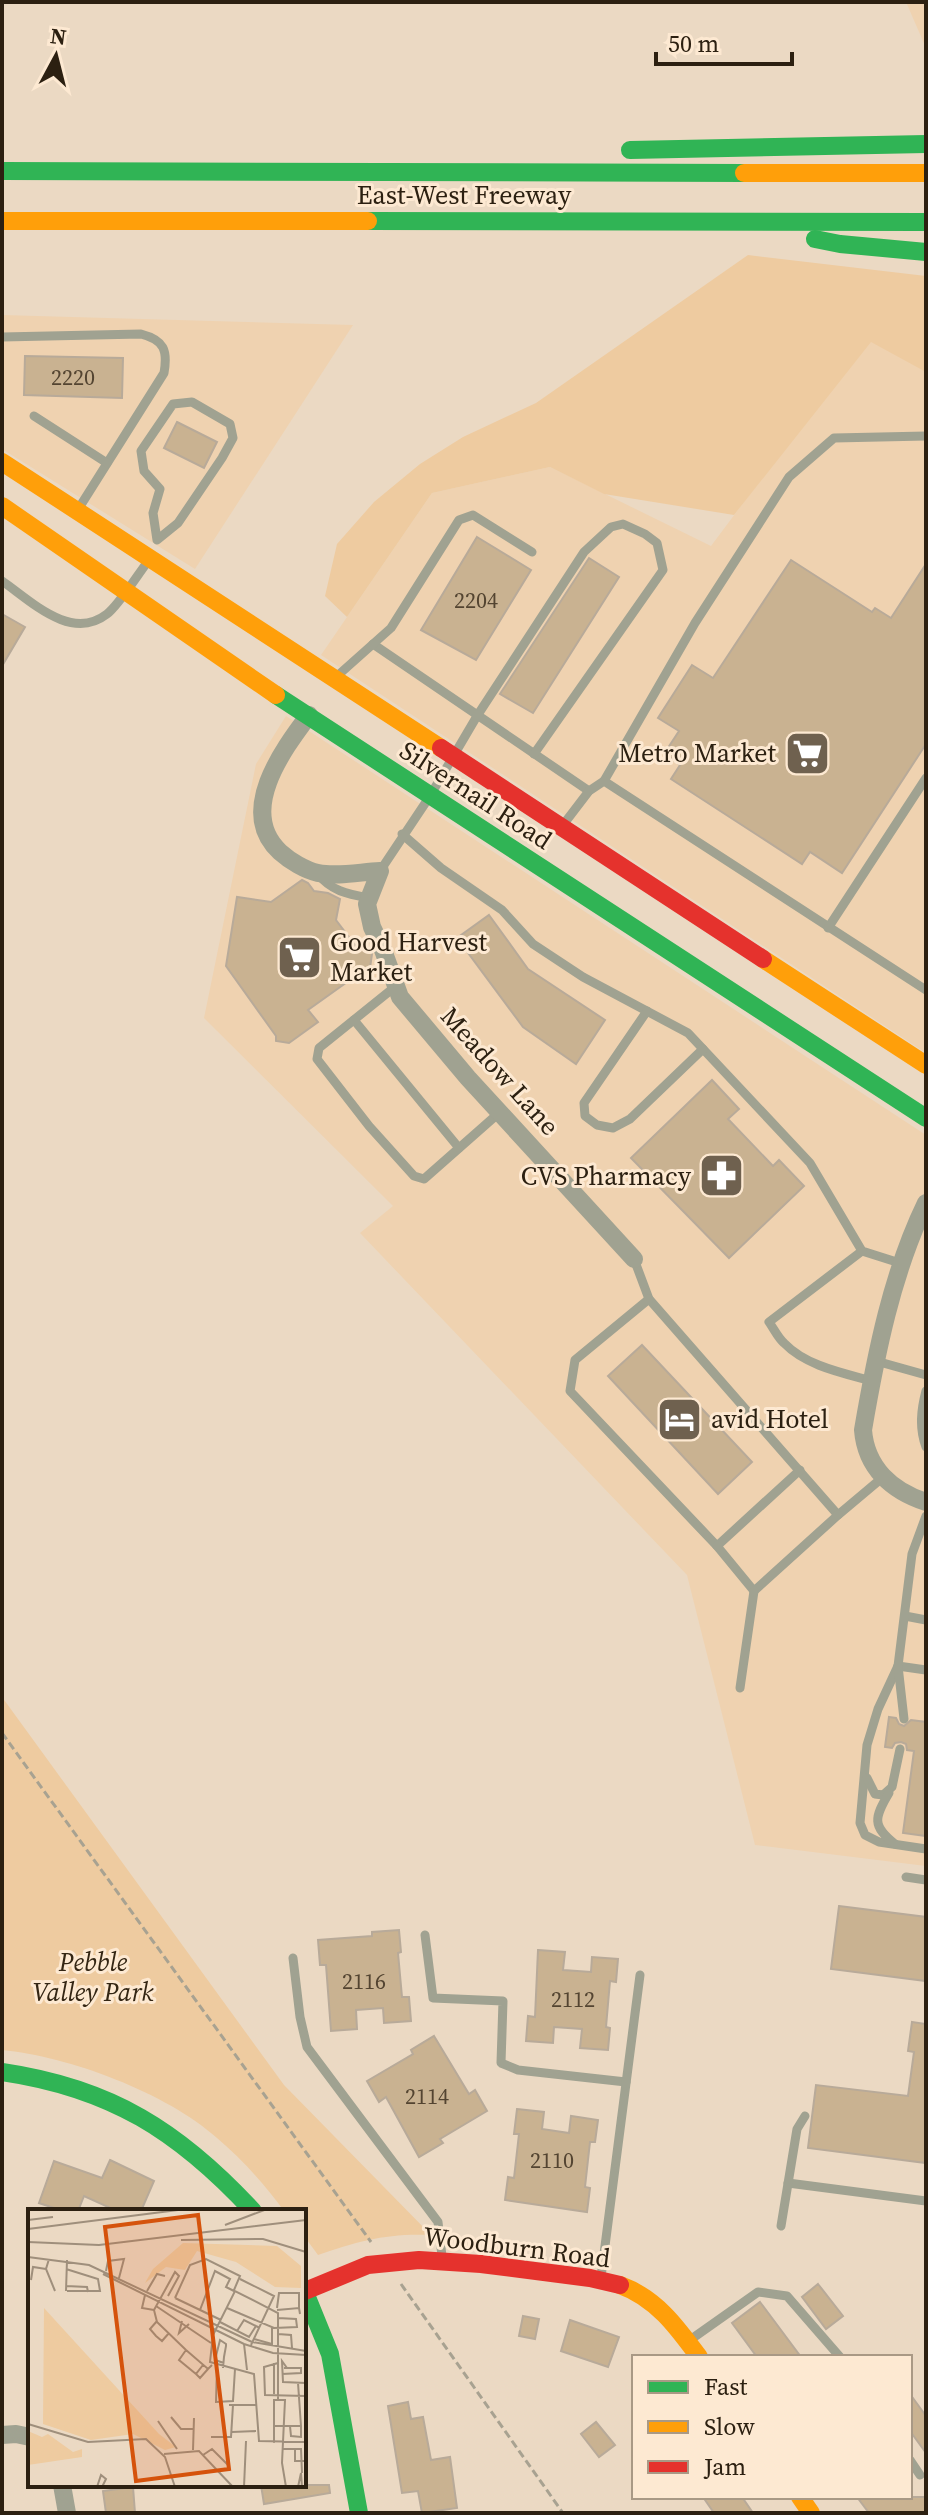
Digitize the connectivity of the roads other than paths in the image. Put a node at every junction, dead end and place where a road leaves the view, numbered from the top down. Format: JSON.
{"nodes":[{"id":1,"x":926,"y":144,"type":"edge"},
{"id":2,"x":613,"y":151,"type":"dead end"},
{"id":3,"x":506,"y":154,"type":"dead end"},
{"id":4,"x":2,"y":171,"type":"edge"},
{"id":5,"x":205,"y":171,"type":"junction"},
{"id":6,"x":926,"y":173,"type":"edge"},
{"id":7,"x":2,"y":221,"type":"edge"},
{"id":8,"x":732,"y":222,"type":"junction"},
{"id":9,"x":926,"y":222,"type":"edge"},
{"id":10,"x":926,"y":252,"type":"edge"},
{"id":11,"x":2,"y":337,"type":"edge"},
{"id":12,"x":34,"y":416,"type":"dead end"},
{"id":13,"x":926,"y":436,"type":"edge"},
{"id":14,"x":2,"y":462,"type":"edge"},
{"id":15,"x":107,"y":463,"type":"junction"},
{"id":16,"x":2,"y":506,"type":"edge"},
{"id":17,"x":77,"y":512,"type":"junction"},
{"id":18,"x":157,"y":540,"type":"junction"},
{"id":19,"x":532,"y":552,"type":"dead end"},
{"id":20,"x":149,"y":560,"type":"junction"},
{"id":21,"x":2,"y":581,"type":"edge"},
{"id":22,"x":124,"y":591,"type":"junction"},
{"id":23,"x":373,"y":644,"type":"junction"},
{"id":24,"x":333,"y":679,"type":"junction"},
{"id":25,"x":309,"y":715,"type":"junction"},
{"id":26,"x":477,"y":716,"type":"junction"},
{"id":27,"x":534,"y":754,"type":"junction"},
{"id":28,"x":454,"y":757,"type":"junction"},
{"id":29,"x":926,"y":778,"type":"edge"},
{"id":30,"x":604,"y":781,"type":"junction"},
{"id":31,"x":589,"y":791,"type":"junction"},
{"id":32,"x":430,"y":796,"type":"junction"},
{"id":33,"x":562,"y":827,"type":"junction"},
{"id":34,"x":402,"y":834,"type":"junction"},
{"id":35,"x":380,"y":871,"type":"junction"},
{"id":36,"x":317,"y":873,"type":"junction"},
{"id":37,"x":369,"y":898,"type":"junction"},
{"id":38,"x":828,"y":928,"type":"junction"},
{"id":39,"x":396,"y":986,"type":"junction"},
{"id":40,"x":926,"y":990,"type":"edge"},
{"id":41,"x":647,"y":1011,"type":"junction"},
{"id":42,"x":354,"y":1020,"type":"junction"},
{"id":43,"x":703,"y":1049,"type":"junction"},
{"id":44,"x":926,"y":1065,"type":"edge"},
{"id":45,"x":500,"y":1112,"type":"junction"},
{"id":46,"x":926,"y":1118,"type":"edge"},
{"id":47,"x":459,"y":1148,"type":"junction"},
{"id":48,"x":926,"y":1203,"type":"edge"},
{"id":49,"x":862,"y":1251,"type":"junction"},
{"id":50,"x":634,"y":1259,"type":"joint"},
{"id":51,"x":903,"y":1264,"type":"junction"},
{"id":52,"x":649,"y":1299,"type":"junction"},
{"id":53,"x":876,"y":1361,"type":"junction"},
{"id":54,"x":926,"y":1375,"type":"edge"},
{"id":55,"x":872,"y":1381,"type":"junction"},
{"id":56,"x":926,"y":1391,"type":"edge"},
{"id":57,"x":926,"y":1447,"type":"edge"},
{"id":58,"x":800,"y":1470,"type":"junction"},
{"id":59,"x":882,"y":1478,"type":"junction"},
{"id":60,"x":926,"y":1502,"type":"edge"},
{"id":61,"x":838,"y":1515,"type":"junction"},
{"id":62,"x":926,"y":1516,"type":"edge"},
{"id":63,"x":717,"y":1546,"type":"junction"},
{"id":64,"x":754,"y":1591,"type":"junction"},
{"id":65,"x":905,"y":1616,"type":"junction"},
{"id":66,"x":926,"y":1620,"type":"edge"},
{"id":67,"x":898,"y":1666,"type":"junction"},
{"id":68,"x":926,"y":1670,"type":"edge"},
{"id":69,"x":740,"y":1688,"type":"dead end"},
{"id":70,"x":904,"y":1719,"type":"dead end"},
{"id":71,"x":900,"y":1749,"type":"dead end"},
{"id":72,"x":865,"y":1771,"type":"junction"},
{"id":73,"x":892,"y":1787,"type":"junction"},
{"id":74,"x":896,"y":1844,"type":"junction"},
{"id":75,"x":926,"y":1849,"type":"edge"},
{"id":76,"x":906,"y":1877,"type":"dead end"},
{"id":77,"x":926,"y":1880,"type":"edge"},
{"id":78,"x":425,"y":1935,"type":"dead end"},
{"id":79,"x":293,"y":1958,"type":"dead end"},
{"id":80,"x":640,"y":1975,"type":"dead end"},
{"id":81,"x":2,"y":2072,"type":"edge"},
{"id":82,"x":626,"y":2082,"type":"junction"},
{"id":83,"x":805,"y":2116,"type":"dead end"},
{"id":84,"x":788,"y":2183,"type":"junction"},
{"id":85,"x":926,"y":2201,"type":"edge"},
{"id":86,"x":251,"y":2209,"type":"edge"},
{"id":87,"x":781,"y":2226,"type":"dead end"},
{"id":88,"x":443,"y":2259,"type":"junction"},
{"id":89,"x":600,"y":2281,"type":"junction"},
{"id":90,"x":306,"y":2289,"type":"edge"},
{"id":91,"x":306,"y":2295,"type":"edge"},
{"id":92,"x":688,"y":2341,"type":"junction"},
{"id":93,"x":698,"y":2355,"type":"edge"},
{"id":94,"x":838,"y":2355,"type":"edge"},
{"id":95,"x":2,"y":2435,"type":"edge"},
{"id":96,"x":28,"y":2437,"type":"edge"},
{"id":97,"x":912,"y":2463,"type":"edge"},
{"id":98,"x":920,"y":2475,"type":"dead end"},
{"id":99,"x":62,"y":2487,"type":"edge"},
{"id":100,"x":67,"y":2513,"type":"edge"},
{"id":101,"x":359,"y":2513,"type":"edge"}],
"edges":[{"from":1,"to":2,"type":"main road"},
{"from":3,"to":5,"type":"main road"},
{"from":4,"to":5,"type":"main road","name":"East-West Freeway"},
{"from":5,"to":6,"type":"main road","name":"East-West Freeway"},
{"from":7,"to":8,"type":"main road","name":"East-West Freeway"},
{"from":8,"to":9,"type":"main road","name":"East-West Freeway"},
{"from":8,"to":10,"type":"main road"},
{"from":11,"to":15,"type":"lane"},
{"from":12,"to":15,"type":"lane"},
{"from":13,"to":30,"type":"lane"},
{"from":14,"to":17,"type":"main road","name":"Silvernail Road"},
{"from":15,"to":17,"type":"lane"},
{"from":16,"to":22,"type":"main road","name":"Silvernail Road"},
{"from":17,"to":20,"type":"main road","name":"Silvernail Road"},
{"from":18,"to":18,"type":"lane"},
{"from":18,"to":20,"type":"lane"},
{"from":19,"to":23,"type":"lane"},
{"from":20,"to":22,"type":"lane"},
{"from":20,"to":24,"type":"main road","name":"Silvernail Road"},
{"from":21,"to":22,"type":"lane"},
{"from":22,"to":25,"type":"main road","name":"Silvernail Road"},
{"from":23,"to":24,"type":"lane"},
{"from":23,"to":26,"type":"lane"},
{"from":24,"to":28,"type":"main road","name":"Silvernail Road"},
{"from":25,"to":32,"type":"main road","name":"Silvernail Road"},
{"from":25,"to":36,"type":"street"},
{"from":26,"to":27,"type":"lane"},
{"from":26,"to":27,"type":"lane"},
{"from":26,"to":28,"type":"lane"},
{"from":27,"to":31,"type":"lane"},
{"from":28,"to":32,"type":"lane"},
{"from":28,"to":33,"type":"main road","name":"Silvernail Road"},
{"from":29,"to":38,"type":"lane"},
{"from":30,"to":31,"type":"lane"},
{"from":30,"to":38,"type":"lane"},
{"from":31,"to":33,"type":"lane"},
{"from":32,"to":34,"type":"lane"},
{"from":32,"to":46,"type":"main road","name":"Silvernail Road"},
{"from":33,"to":44,"type":"main road","name":"Silvernail Road"},
{"from":34,"to":35,"type":"lane"},
{"from":34,"to":41,"type":"lane"},
{"from":35,"to":36,"type":"street"},
{"from":35,"to":37,"type":"street"},
{"from":36,"to":37,"type":"lane"},
{"from":37,"to":39,"type":"street","name":"Meadow Lane"},
{"from":38,"to":40,"type":"lane"},
{"from":39,"to":42,"type":"lane"},
{"from":39,"to":45,"type":"street","name":"Meadow Lane"},
{"from":41,"to":43,"type":"lane"},
{"from":41,"to":43,"type":"lane"},
{"from":42,"to":47,"type":"lane"},
{"from":42,"to":47,"type":"lane"},
{"from":43,"to":49,"type":"lane"},
{"from":45,"to":47,"type":"lane"},
{"from":45,"to":50,"type":"street","name":"Meadow Lane"},
{"from":48,"to":51,"type":"street"},
{"from":49,"to":51,"type":"lane"},
{"from":49,"to":55,"type":"lane"},
{"from":50,"to":52,"type":"lane"},
{"from":51,"to":53,"type":"street"},
{"from":52,"to":58,"type":"lane"},
{"from":52,"to":63,"type":"lane"},
{"from":53,"to":54,"type":"lane"},
{"from":53,"to":55,"type":"street"},
{"from":55,"to":59,"type":"street"},
{"from":56,"to":57,"type":"lane"},
{"from":58,"to":61,"type":"lane"},
{"from":58,"to":63,"type":"lane"},
{"from":59,"to":60,"type":"street"},
{"from":59,"to":61,"type":"lane"},
{"from":61,"to":64,"type":"lane"},
{"from":62,"to":65,"type":"lane"},
{"from":63,"to":64,"type":"lane"},
{"from":64,"to":69,"type":"lane"},
{"from":65,"to":66,"type":"lane"},
{"from":65,"to":67,"type":"lane"},
{"from":67,"to":68,"type":"lane"},
{"from":67,"to":70,"type":"lane"},
{"from":67,"to":72,"type":"lane"},
{"from":71,"to":73,"type":"lane"},
{"from":72,"to":73,"type":"lane"},
{"from":72,"to":74,"type":"lane"},
{"from":73,"to":74,"type":"lane"},
{"from":74,"to":75,"type":"lane"},
{"from":76,"to":77,"type":"lane"},
{"from":78,"to":82,"type":"lane"},
{"from":79,"to":88,"type":"lane"},
{"from":80,"to":82,"type":"lane"},
{"from":81,"to":86,"type":"main road"},
{"from":82,"to":89,"type":"lane"},
{"from":83,"to":84,"type":"lane"},
{"from":84,"to":85,"type":"lane"},
{"from":84,"to":87,"type":"lane"},
{"from":88,"to":89,"type":"main road","name":"Woodburn Road"},
{"from":88,"to":90,"type":"main road","name":"Woodburn Road"},
{"from":89,"to":92,"type":"main road","name":"Woodburn Road"},
{"from":91,"to":101,"type":"main road"},
{"from":92,"to":93,"type":"main road","name":"Woodburn Road"},
{"from":92,"to":94,"type":"lane"},
{"from":95,"to":96,"type":"street"},
{"from":97,"to":98,"type":"lane"},
{"from":99,"to":100,"type":"street"}]}
